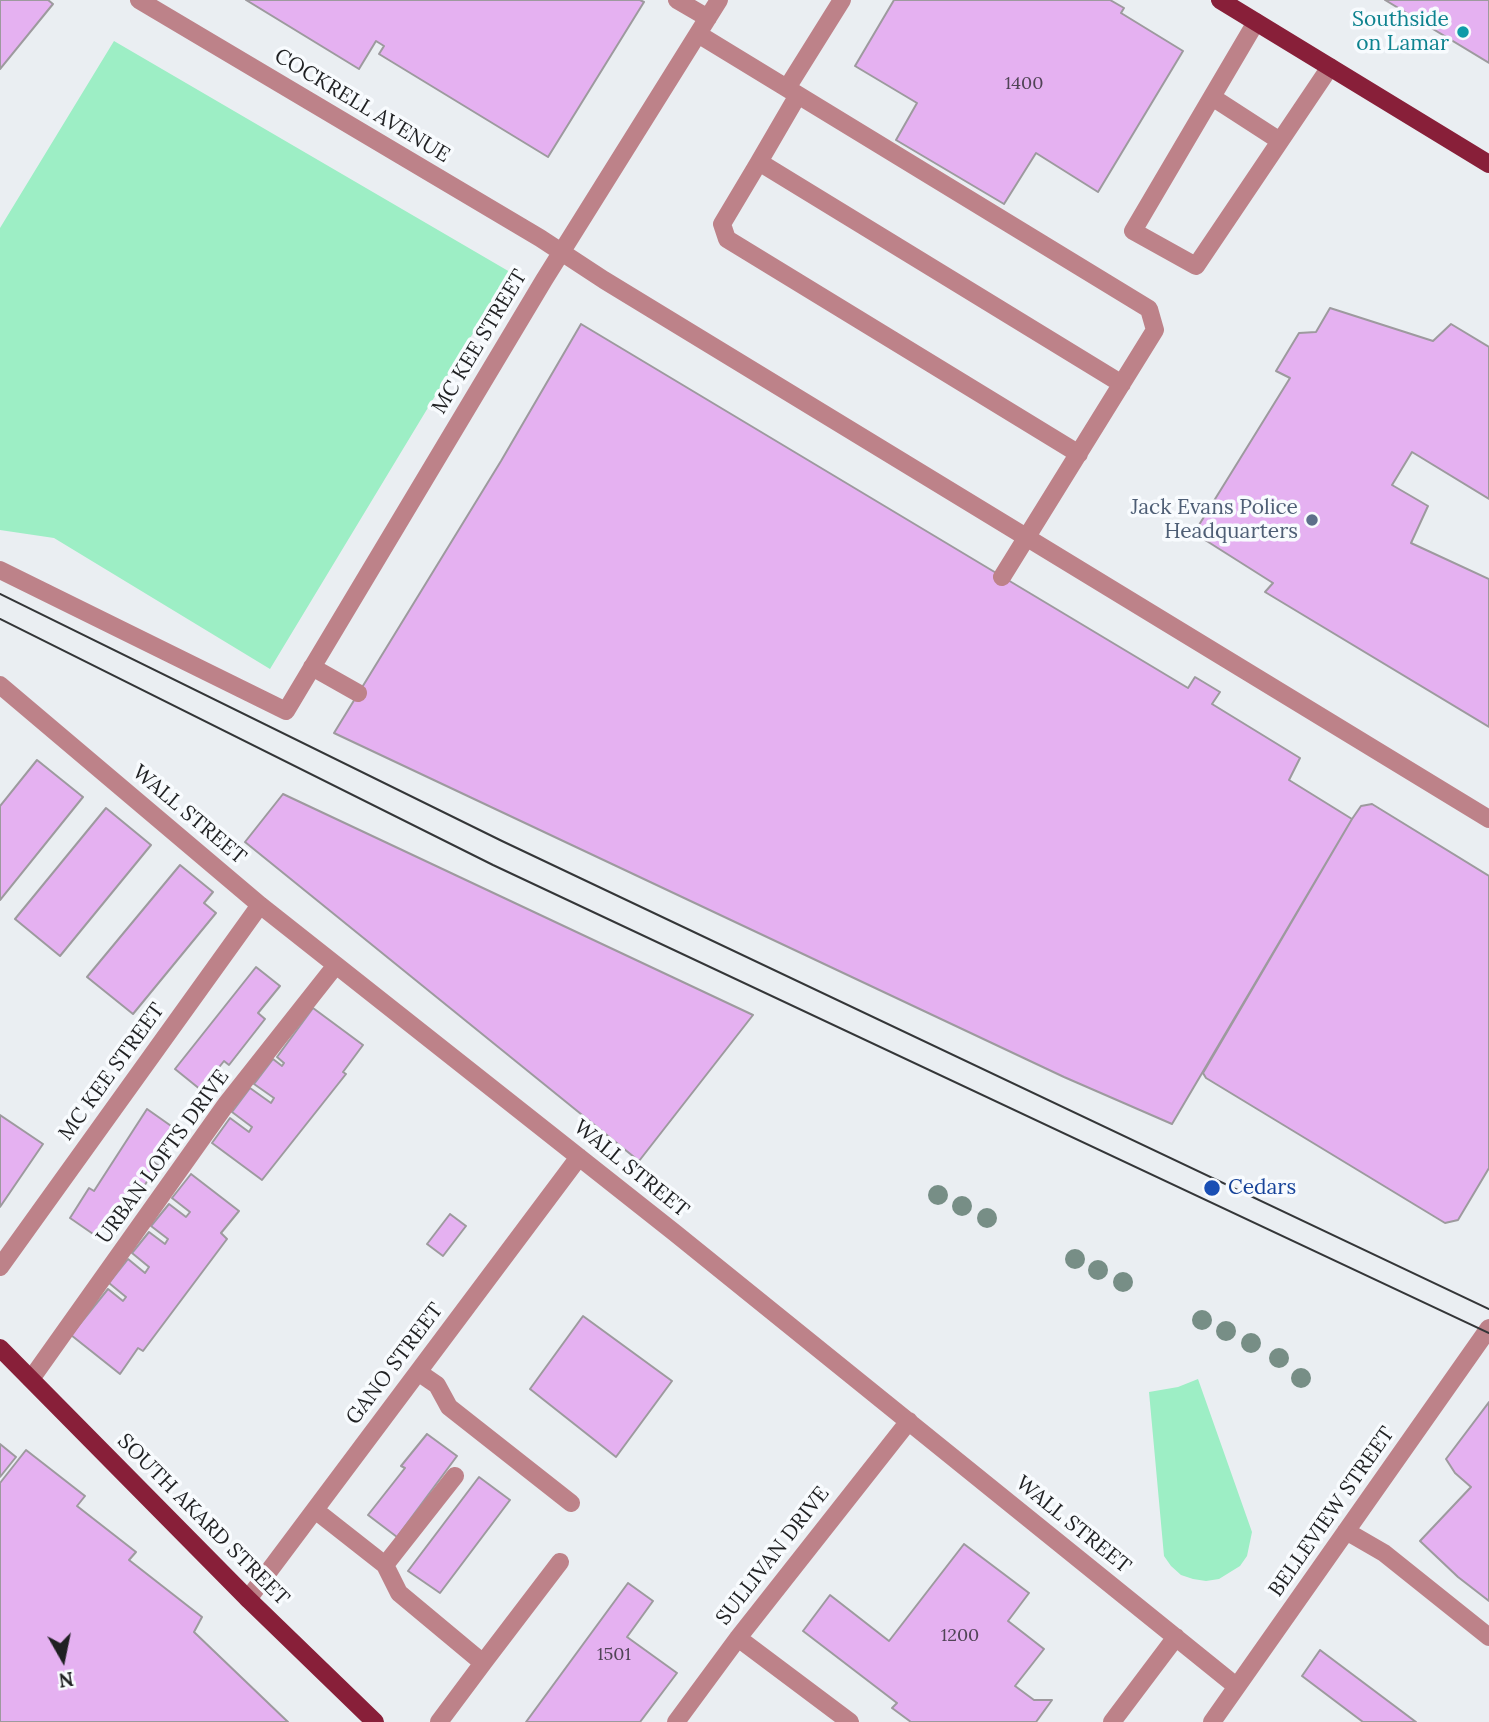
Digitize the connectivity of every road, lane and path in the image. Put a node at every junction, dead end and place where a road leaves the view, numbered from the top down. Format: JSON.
{"nodes":[{"id":1,"x":139,"y":0,"type":"edge"},
{"id":2,"x":677,"y":0,"type":"edge"},
{"id":3,"x":719,"y":0,"type":"edge"},
{"id":4,"x":842,"y":0,"type":"edge"},
{"id":5,"x":1220,"y":0,"type":"edge"},
{"id":6,"x":708,"y":18,"type":"junction"},
{"id":7,"x":1256,"y":22,"type":"junction"},
{"id":8,"x":698,"y":34,"type":"junction"},
{"id":9,"x":1330,"y":68,"type":"junction"},
{"id":10,"x":793,"y":91,"type":"junction"},
{"id":11,"x":1212,"y":97,"type":"junction"},
{"id":12,"x":1280,"y":141,"type":"junction"},
{"id":13,"x":759,"y":162,"type":"junction"},
{"id":14,"x":1489,"y":164,"type":"edge"},
{"id":15,"x":561,"y":252,"type":"junction"},
{"id":16,"x":1122,"y":384,"type":"junction"},
{"id":17,"x":1079,"y":454,"type":"junction"},
{"id":18,"x":1028,"y":539,"type":"junction"},
{"id":19,"x":0,"y":570,"type":"edge"},
{"id":20,"x":1002,"y":577,"type":"dead end"},
{"id":21,"x":312,"y":667,"type":"junction"},
{"id":22,"x":0,"y":685,"type":"edge"},
{"id":23,"x":358,"y":693,"type":"dead end"},
{"id":24,"x":1489,"y":819,"type":"edge"},
{"id":25,"x":260,"y":905,"type":"junction"},
{"id":26,"x":336,"y":965,"type":"junction"},
{"id":27,"x":579,"y":1157,"type":"junction"},
{"id":28,"x":0,"y":1267,"type":"edge"},
{"id":29,"x":1489,"y":1328,"type":"edge"},
{"id":30,"x":0,"y":1348,"type":"edge"},
{"id":31,"x":418,"y":1372,"type":"junction"},
{"id":32,"x":31,"y":1379,"type":"junction"},
{"id":33,"x":909,"y":1421,"type":"junction"},
{"id":34,"x":455,"y":1476,"type":"dead end"},
{"id":35,"x":571,"y":1503,"type":"dead end"},
{"id":36,"x":315,"y":1510,"type":"junction"},
{"id":37,"x":1346,"y":1531,"type":"junction"},
{"id":38,"x":560,"y":1562,"type":"dead end"},
{"id":39,"x":385,"y":1565,"type":"junction"},
{"id":40,"x":248,"y":1599,"type":"junction"},
{"id":41,"x":1176,"y":1637,"type":"junction"},
{"id":42,"x":1489,"y":1637,"type":"edge"},
{"id":43,"x":738,"y":1638,"type":"junction"},
{"id":44,"x":483,"y":1663,"type":"junction"},
{"id":45,"x":1236,"y":1686,"type":"junction"},
{"id":46,"x":375,"y":1722,"type":"edge"},
{"id":47,"x":439,"y":1722,"type":"edge"},
{"id":48,"x":676,"y":1722,"type":"edge"},
{"id":49,"x":850,"y":1722,"type":"edge"},
{"id":50,"x":1112,"y":1722,"type":"edge"},
{"id":51,"x":1212,"y":1722,"type":"edge"}],
"edges":[{"from":1,"to":15,"type":"street","name":"COCKRELL AVENUE"},
{"from":2,"to":6,"type":"street"},
{"from":3,"to":6,"type":"street","name":"MC KEE STREET"},
{"from":4,"to":10,"type":"street"},
{"from":5,"to":7,"type":"main road"},
{"from":6,"to":8,"type":"street","name":"MC KEE STREET"},
{"from":7,"to":9,"type":"main road"},
{"from":7,"to":11,"type":"street"},
{"from":8,"to":10,"type":"street"},
{"from":8,"to":15,"type":"street","name":"MC KEE STREET"},
{"from":9,"to":12,"type":"street"},
{"from":9,"to":14,"type":"main road"},
{"from":10,"to":13,"type":"street"},
{"from":10,"to":16,"type":"street"},
{"from":11,"to":12,"type":"street"},
{"from":11,"to":12,"type":"street"},
{"from":13,"to":16,"type":"street"},
{"from":13,"to":17,"type":"street"},
{"from":15,"to":18,"type":"street","name":"COCKRELL AVENUE"},
{"from":15,"to":21,"type":"street","name":"MC KEE STREET"},
{"from":16,"to":17,"type":"street"},
{"from":17,"to":18,"type":"street"},
{"from":18,"to":20,"type":"street"},
{"from":18,"to":24,"type":"street","name":"COCKRELL AVENUE"},
{"from":19,"to":21,"type":"street","name":"MC KEE STREET"},
{"from":21,"to":23,"type":"street"},
{"from":22,"to":25,"type":"street","name":"WALL STREET"},
{"from":25,"to":26,"type":"street","name":"WALL STREET"},
{"from":25,"to":28,"type":"street","name":"MC KEE STREET"},
{"from":26,"to":27,"type":"street","name":"WALL STREET"},
{"from":26,"to":32,"type":"street","name":"URBAN LOFTS DRIVE"},
{"from":27,"to":31,"type":"street","name":"GANO STREET"},
{"from":27,"to":33,"type":"street","name":"WALL STREET"},
{"from":29,"to":37,"type":"street","name":"BELLEVIEW STREET"},
{"from":30,"to":32,"type":"main road","name":"SOUTH AKARD STREET"},
{"from":31,"to":35,"type":"street"},
{"from":31,"to":36,"type":"street","name":"GANO STREET"},
{"from":32,"to":40,"type":"main road","name":"SOUTH AKARD STREET"},
{"from":33,"to":41,"type":"street","name":"WALL STREET"},
{"from":33,"to":43,"type":"street","name":"SULLIVAN DRIVE"},
{"from":34,"to":39,"type":"street"},
{"from":36,"to":39,"type":"street"},
{"from":36,"to":40,"type":"street","name":"GANO STREET"},
{"from":37,"to":42,"type":"street"},
{"from":37,"to":45,"type":"street","name":"BELLEVIEW STREET"},
{"from":38,"to":44,"type":"street"},
{"from":39,"to":44,"type":"street"},
{"from":40,"to":46,"type":"main road","name":"SOUTH AKARD STREET"},
{"from":41,"to":45,"type":"street","name":"WALL STREET"},
{"from":41,"to":50,"type":"street"},
{"from":43,"to":48,"type":"street","name":"SULLIVAN DRIVE"},
{"from":43,"to":49,"type":"street"},
{"from":44,"to":47,"type":"street"},
{"from":45,"to":51,"type":"street","name":"BELLEVIEW STREET"}]}
